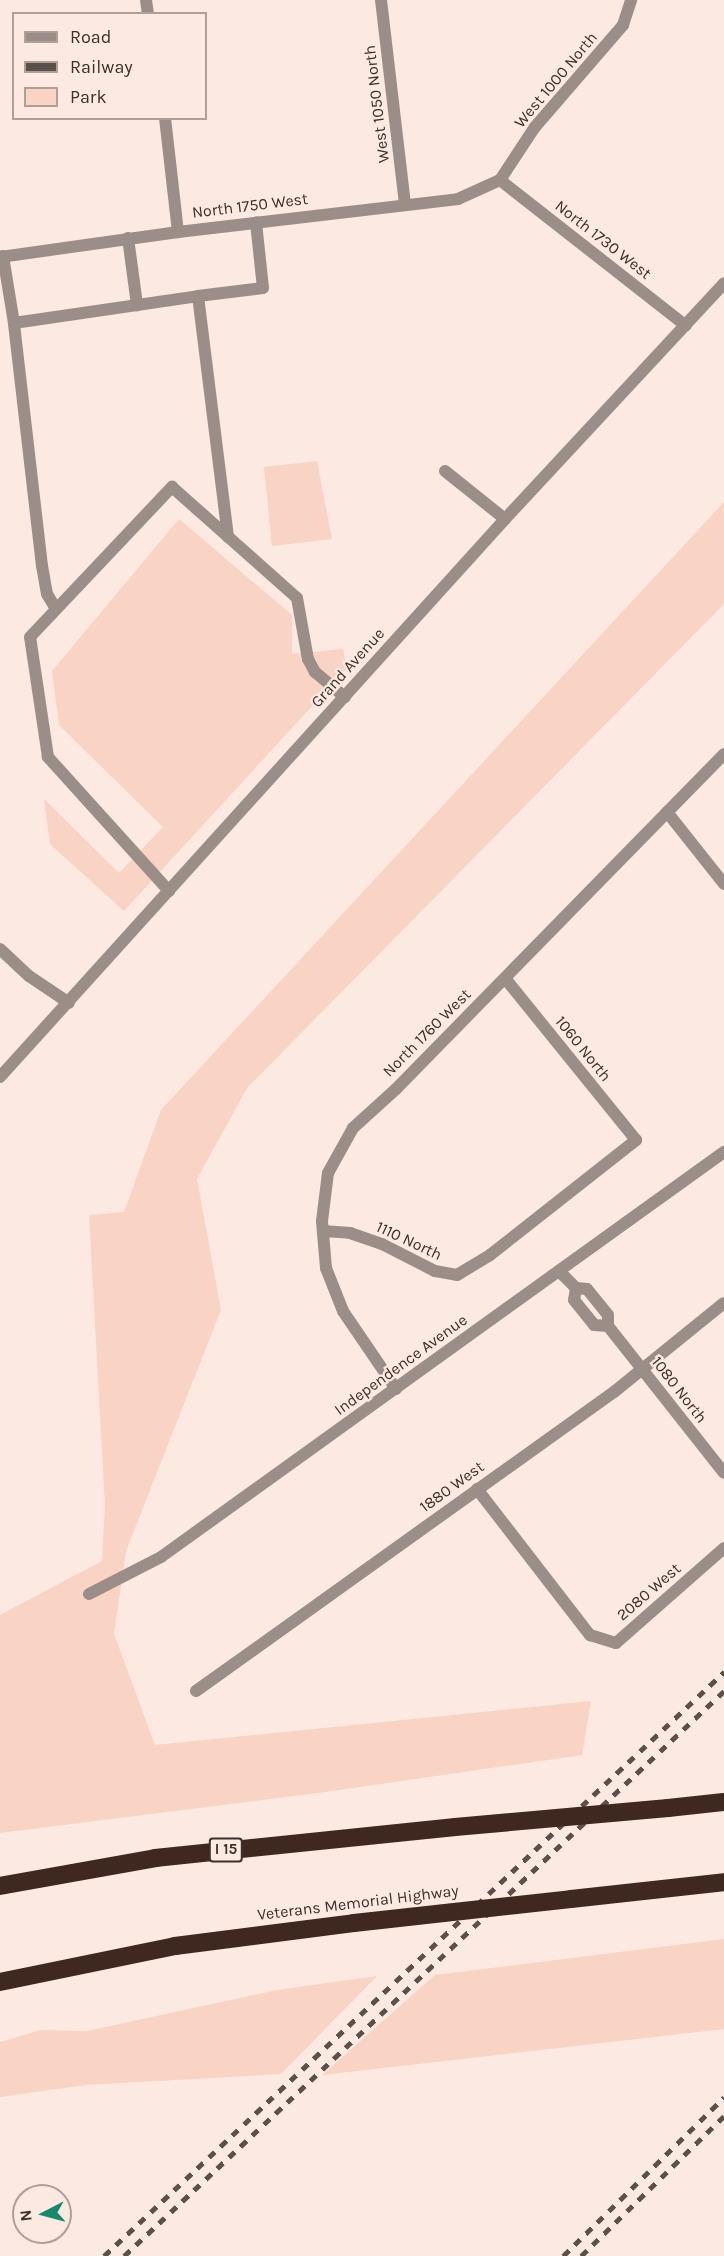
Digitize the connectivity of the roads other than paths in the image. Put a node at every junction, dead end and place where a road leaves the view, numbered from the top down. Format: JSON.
{"nodes":[{"id":1,"x":381,"y":0,"type":"edge"},
{"id":2,"x":631,"y":0,"type":"edge"},
{"id":3,"x":165,"y":120,"type":"edge"},
{"id":4,"x":500,"y":180,"type":"junction"},
{"id":5,"x":405,"y":203,"type":"junction"},
{"id":6,"x":256,"y":222,"type":"junction"},
{"id":7,"x":178,"y":232,"type":"junction"},
{"id":8,"x":128,"y":238,"type":"junction"},
{"id":9,"x":2,"y":257,"type":"edge"},
{"id":10,"x":724,"y":283,"type":"edge"},
{"id":11,"x":198,"y":296,"type":"junction"},
{"id":12,"x":137,"y":305,"type":"junction"},
{"id":13,"x":14,"y":323,"type":"junction"},
{"id":14,"x":686,"y":326,"type":"junction"},
{"id":15,"x":445,"y":471,"type":"dead end"},
{"id":16,"x":505,"y":519,"type":"junction"},
{"id":17,"x":228,"y":537,"type":"junction"},
{"id":18,"x":56,"y":609,"type":"junction"},
{"id":19,"x":345,"y":697,"type":"junction"},
{"id":20,"x":724,"y":753,"type":"edge"},
{"id":21,"x":667,"y":812,"type":"junction"},
{"id":22,"x":724,"y":884,"type":"edge"},
{"id":23,"x":169,"y":891,"type":"junction"},
{"id":24,"x":0,"y":949,"type":"edge"},
{"id":25,"x":505,"y":978,"type":"junction"},
{"id":26,"x":69,"y":1003,"type":"junction"},
{"id":27,"x":0,"y":1077,"type":"edge"},
{"id":28,"x":724,"y":1152,"type":"edge"},
{"id":29,"x":323,"y":1231,"type":"junction"},
{"id":30,"x":559,"y":1270,"type":"junction"},
{"id":31,"x":446,"y":1275,"type":"joint"},
{"id":32,"x":724,"y":1304,"type":"edge"},
{"id":33,"x":642,"y":1370,"type":"junction"},
{"id":34,"x":396,"y":1389,"type":"junction"},
{"id":35,"x":724,"y":1473,"type":"edge"},
{"id":36,"x":477,"y":1489,"type":"junction"},
{"id":37,"x":724,"y":1548,"type":"edge"},
{"id":38,"x":89,"y":1594,"type":"dead end"},
{"id":39,"x":196,"y":1691,"type":"dead end"},
{"id":40,"x":724,"y":1802,"type":"edge"},
{"id":41,"x":724,"y":1882,"type":"edge"},
{"id":42,"x":0,"y":1886,"type":"edge"},
{"id":43,"x":0,"y":1982,"type":"edge"}],
"edges":[{"from":1,"to":5,"type":"street","name":"West 1050 North"},
{"from":2,"to":4,"type":"street","name":"West 1000 North"},
{"from":3,"to":7,"type":"street"},
{"from":4,"to":5,"type":"street","name":"North 1750 West"},
{"from":4,"to":14,"type":"street","name":"North 1730 West"},
{"from":5,"to":6,"type":"street","name":"North 1750 West"},
{"from":6,"to":7,"type":"street","name":"North 1750 West"},
{"from":6,"to":11,"type":"street"},
{"from":7,"to":8,"type":"street","name":"North 1750 West"},
{"from":8,"to":9,"type":"street","name":"North 1750 West"},
{"from":8,"to":12,"type":"street"},
{"from":9,"to":13,"type":"street"},
{"from":10,"to":14,"type":"street","name":"Grand Avenue"},
{"from":11,"to":12,"type":"street"},
{"from":11,"to":17,"type":"street"},
{"from":12,"to":13,"type":"street"},
{"from":13,"to":18,"type":"street"},
{"from":14,"to":16,"type":"street","name":"Grand Avenue"},
{"from":15,"to":16,"type":"street"},
{"from":16,"to":19,"type":"street","name":"Grand Avenue"},
{"from":17,"to":18,"type":"street"},
{"from":17,"to":19,"type":"street"},
{"from":18,"to":23,"type":"street"},
{"from":19,"to":23,"type":"street","name":"Grand Avenue"},
{"from":20,"to":21,"type":"street","name":"North 1760 West"},
{"from":21,"to":22,"type":"street"},
{"from":21,"to":25,"type":"street","name":"North 1760 West"},
{"from":23,"to":26,"type":"street","name":"Grand Avenue"},
{"from":24,"to":26,"type":"street"},
{"from":25,"to":29,"type":"street","name":"North 1760 West"},
{"from":25,"to":31,"type":"street","name":"1060 North"},
{"from":26,"to":27,"type":"street","name":"Grand Avenue"},
{"from":28,"to":30,"type":"street","name":"Independence Avenue"},
{"from":29,"to":31,"type":"street","name":"1110 North"},
{"from":29,"to":34,"type":"street","name":"North 1760 West"},
{"from":30,"to":33,"type":"street","name":"1080 North"},
{"from":30,"to":34,"type":"street","name":"Independence Avenue"},
{"from":32,"to":33,"type":"street","name":"1880 West"},
{"from":33,"to":35,"type":"street","name":"1080 North"},
{"from":33,"to":36,"type":"street","name":"1880 West"},
{"from":34,"to":38,"type":"street","name":"Independence Avenue"},
{"from":36,"to":37,"type":"street","name":"2080 West"},
{"from":36,"to":39,"type":"street","name":"1880 West"},
{"from":40,"to":42,"type":"highway","number":"I 15","bridge":true},
{"from":41,"to":43,"type":"highway","name":"Veterans Memorial Highway","bridge":true}]}
